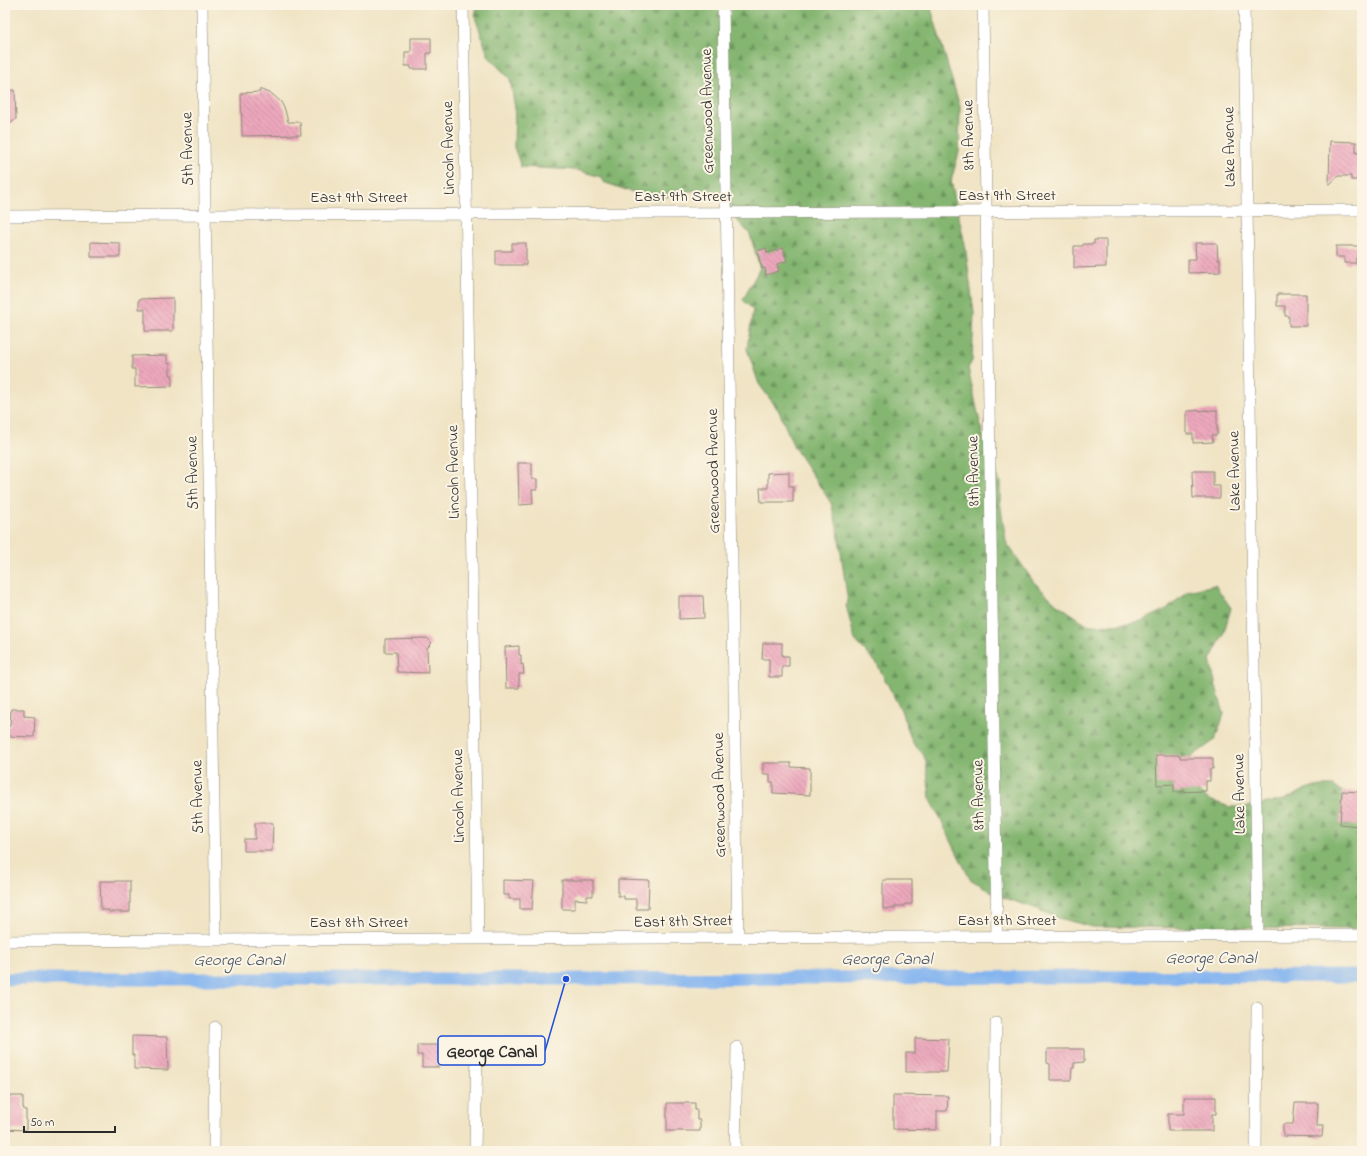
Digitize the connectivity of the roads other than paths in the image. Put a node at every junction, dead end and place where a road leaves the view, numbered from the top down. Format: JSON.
{"nodes":[{"id":1,"x":202,"y":5,"type":"edge"},
{"id":2,"x":463,"y":5,"type":"edge"},
{"id":3,"x":723,"y":5,"type":"edge"},
{"id":4,"x":983,"y":5,"type":"edge"},
{"id":5,"x":1244,"y":5,"type":"edge"},
{"id":6,"x":1362,"y":210,"type":"edge"},
{"id":7,"x":1247,"y":211,"type":"junction"},
{"id":8,"x":986,"y":212,"type":"junction"},
{"id":9,"x":726,"y":213,"type":"junction"},
{"id":10,"x":466,"y":214,"type":"junction"},
{"id":11,"x":205,"y":215,"type":"junction"},
{"id":12,"x":5,"y":216,"type":"edge"},
{"id":13,"x":1362,"y":935,"type":"edge"},
{"id":14,"x":1258,"y":936,"type":"junction"},
{"id":15,"x":738,"y":937,"type":"junction"},
{"id":16,"x":997,"y":937,"type":"junction"},
{"id":17,"x":478,"y":939,"type":"junction"},
{"id":18,"x":216,"y":940,"type":"junction"},
{"id":19,"x":5,"y":941,"type":"edge"},
{"id":20,"x":1257,"y":1008,"type":"dead end"},
{"id":21,"x":996,"y":1023,"type":"dead end"},
{"id":22,"x":216,"y":1028,"type":"dead end"},
{"id":23,"x":477,"y":1046,"type":"dead end"},
{"id":24,"x":737,"y":1047,"type":"dead end"},
{"id":25,"x":214,"y":1151,"type":"edge"},
{"id":26,"x":475,"y":1151,"type":"edge"},
{"id":27,"x":735,"y":1151,"type":"edge"},
{"id":28,"x":995,"y":1151,"type":"edge"},
{"id":29,"x":1256,"y":1151,"type":"edge"}],
"edges":[{"from":1,"to":11,"type":"street","name":"5th Avenue"},
{"from":2,"to":10,"type":"street","name":"Lincoln Avenue"},
{"from":3,"to":9,"type":"street","name":"Greenwood Avenue"},
{"from":4,"to":8,"type":"street","name":"8th Avenue"},
{"from":5,"to":7,"type":"street","name":"Lake Avenue"},
{"from":6,"to":7,"type":"street","name":"East 9th Street"},
{"from":7,"to":8,"type":"street","name":"East 9th Street"},
{"from":7,"to":14,"type":"street","name":"Lake Avenue"},
{"from":8,"to":9,"type":"street","name":"East 9th Street"},
{"from":8,"to":16,"type":"street","name":"8th Avenue"},
{"from":9,"to":10,"type":"street","name":"East 9th Street"},
{"from":9,"to":15,"type":"street","name":"Greenwood Avenue"},
{"from":10,"to":11,"type":"street","name":"East 9th Street"},
{"from":10,"to":17,"type":"street","name":"Lincoln Avenue"},
{"from":11,"to":12,"type":"street","name":"East 9th Street"},
{"from":11,"to":18,"type":"street","name":"5th Avenue"},
{"from":13,"to":14,"type":"street","name":"East 8th Street"},
{"from":14,"to":16,"type":"street","name":"East 8th Street"},
{"from":15,"to":16,"type":"street","name":"East 8th Street"},
{"from":15,"to":17,"type":"street","name":"East 8th Street"},
{"from":17,"to":18,"type":"street","name":"East 8th Street"},
{"from":18,"to":19,"type":"street","name":"East 8th Street"},
{"from":20,"to":29,"type":"street"},
{"from":21,"to":28,"type":"street"},
{"from":22,"to":25,"type":"street"},
{"from":23,"to":26,"type":"street"},
{"from":24,"to":27,"type":"street"}]}
